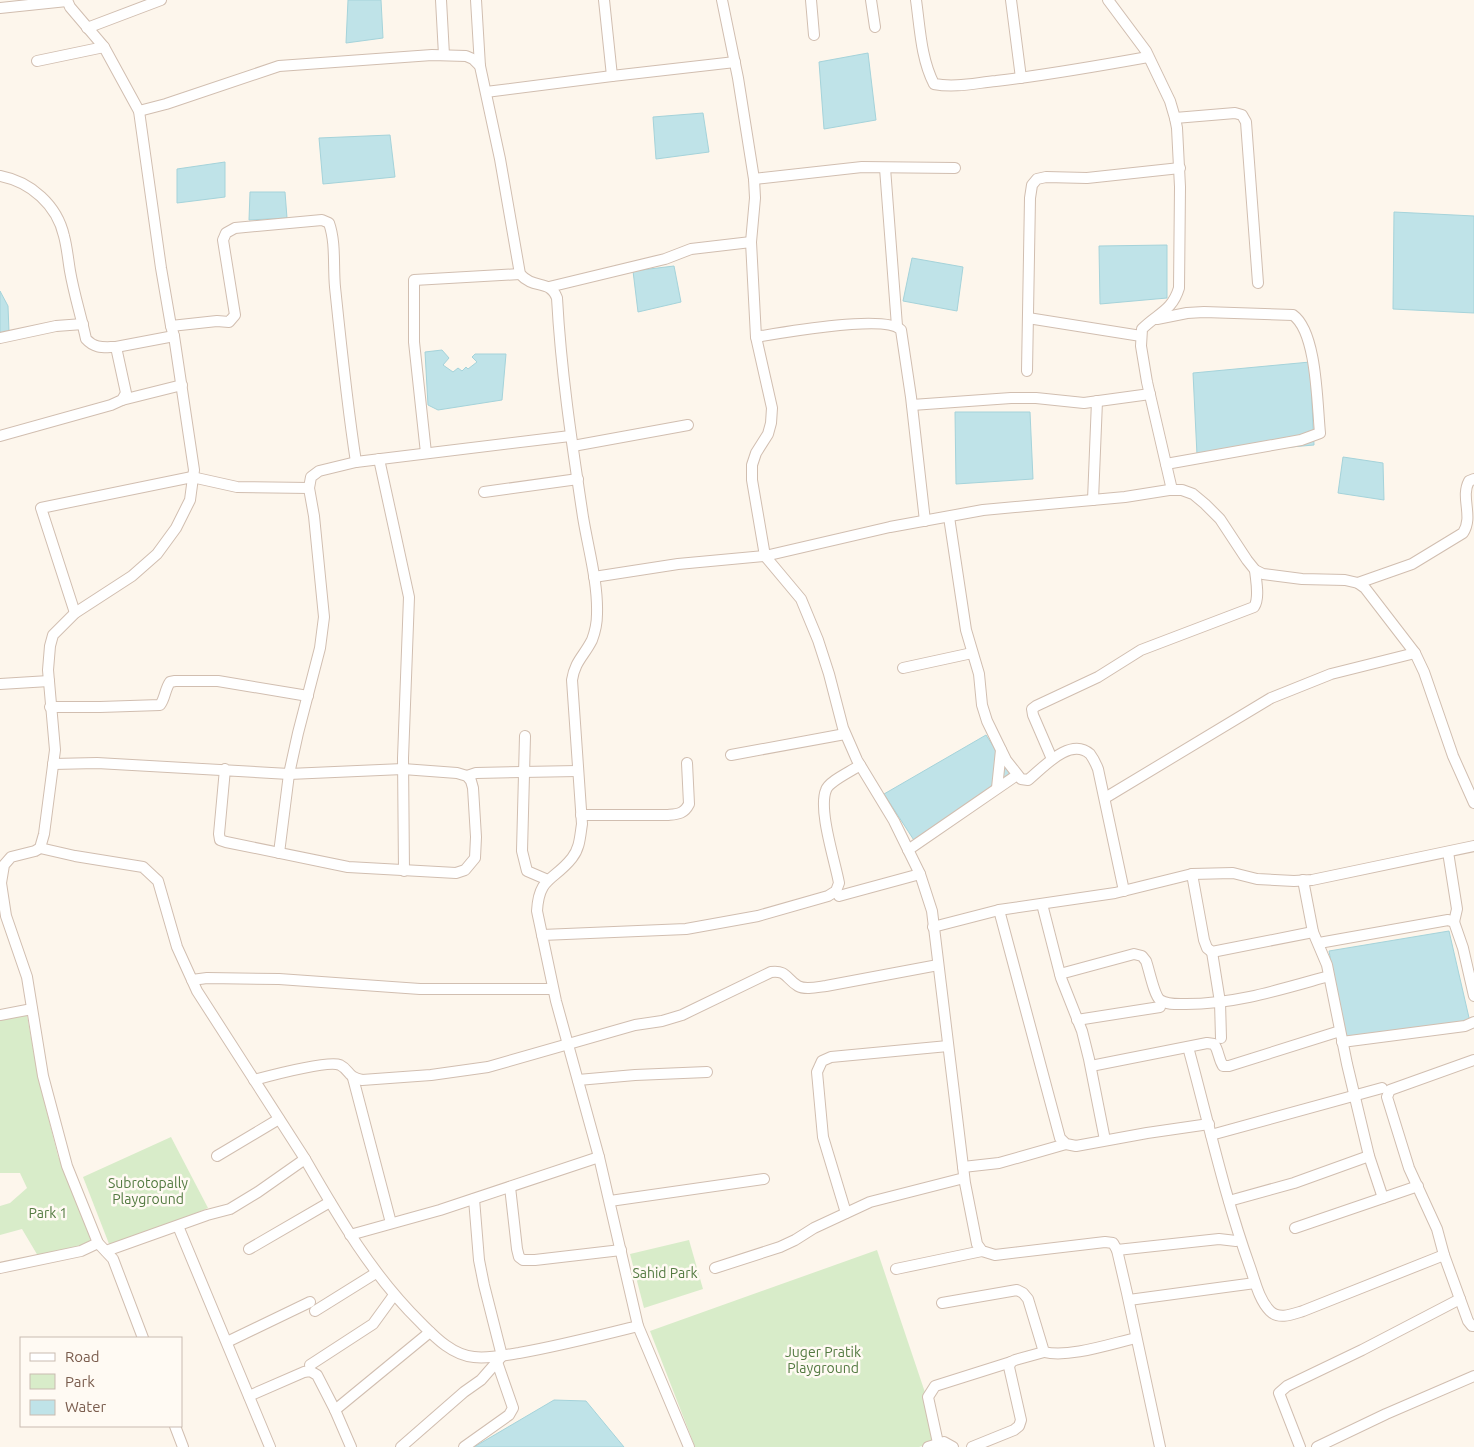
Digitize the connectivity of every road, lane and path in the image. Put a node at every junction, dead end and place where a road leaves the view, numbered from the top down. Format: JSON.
{"nodes":[{"id":1,"x":67,"y":0,"type":"edge"},
{"id":2,"x":161,"y":0,"type":"edge"},
{"id":3,"x":441,"y":0,"type":"edge"},
{"id":4,"x":476,"y":0,"type":"edge"},
{"id":5,"x":604,"y":0,"type":"edge"},
{"id":6,"x":722,"y":0,"type":"edge"},
{"id":7,"x":811,"y":0,"type":"edge"},
{"id":8,"x":871,"y":0,"type":"edge"},
{"id":9,"x":916,"y":0,"type":"edge"},
{"id":10,"x":1011,"y":0,"type":"edge"},
{"id":11,"x":1108,"y":0,"type":"edge"},
{"id":12,"x":0,"y":8,"type":"edge"},
{"id":13,"x":875,"y":27,"type":"dead end"},
{"id":14,"x":87,"y":28,"type":"junction"},
{"id":15,"x":814,"y":35,"type":"dead end"},
{"id":16,"x":104,"y":47,"type":"junction"},
{"id":17,"x":444,"y":56,"type":"junction"},
{"id":18,"x":1148,"y":57,"type":"junction"},
{"id":19,"x":37,"y":60,"type":"dead end"},
{"id":20,"x":735,"y":62,"type":"junction"},
{"id":21,"x":480,"y":66,"type":"junction"},
{"id":22,"x":612,"y":76,"type":"junction"},
{"id":23,"x":1021,"y":78,"type":"junction"},
{"id":24,"x":486,"y":92,"type":"junction"},
{"id":25,"x":139,"y":111,"type":"junction"},
{"id":26,"x":1175,"y":118,"type":"junction"},
{"id":27,"x":885,"y":168,"type":"junction"},
{"id":28,"x":955,"y":168,"type":"dead end"},
{"id":29,"x":1180,"y":168,"type":"junction"},
{"id":30,"x":0,"y":176,"type":"edge"},
{"id":31,"x":754,"y":179,"type":"junction"},
{"id":32,"x":751,"y":242,"type":"junction"},
{"id":33,"x":520,"y":274,"type":"junction"},
{"id":34,"x":1258,"y":283,"type":"dead end"},
{"id":35,"x":549,"y":287,"type":"junction"},
{"id":36,"x":1028,"y":318,"type":"junction"},
{"id":37,"x":1151,"y":320,"type":"junction"},
{"id":38,"x":83,"y":324,"type":"junction"},
{"id":39,"x":897,"y":326,"type":"junction"},
{"id":40,"x":173,"y":331,"type":"junction"},
{"id":41,"x":1141,"y":336,"type":"junction"},
{"id":42,"x":756,"y":337,"type":"junction"},
{"id":43,"x":0,"y":338,"type":"edge"},
{"id":44,"x":116,"y":346,"type":"junction"},
{"id":45,"x":1027,"y":371,"type":"dead end"},
{"id":46,"x":182,"y":385,"type":"junction"},
{"id":47,"x":1150,"y":394,"type":"junction"},
{"id":48,"x":122,"y":400,"type":"junction"},
{"id":49,"x":1098,"y":401,"type":"junction"},
{"id":50,"x":912,"y":405,"type":"junction"},
{"id":51,"x":688,"y":425,"type":"dead end"},
{"id":52,"x":0,"y":436,"type":"edge"},
{"id":53,"x":571,"y":441,"type":"junction"},
{"id":54,"x":426,"y":453,"type":"junction"},
{"id":55,"x":379,"y":459,"type":"junction"},
{"id":56,"x":356,"y":462,"type":"junction"},
{"id":57,"x":1166,"y":464,"type":"junction"},
{"id":58,"x":192,"y":477,"type":"junction"},
{"id":59,"x":578,"y":479,"type":"junction"},
{"id":60,"x":1474,"y":479,"type":"edge"},
{"id":61,"x":309,"y":488,"type":"junction"},
{"id":62,"x":1172,"y":490,"type":"junction"},
{"id":63,"x":484,"y":492,"type":"dead end"},
{"id":64,"x":1093,"y":500,"type":"junction"},
{"id":65,"x":949,"y":517,"type":"junction"},
{"id":66,"x":925,"y":521,"type":"junction"},
{"id":67,"x":765,"y":556,"type":"junction"},
{"id":68,"x":1255,"y":570,"type":"junction"},
{"id":69,"x":594,"y":577,"type":"junction"},
{"id":70,"x":1358,"y":583,"type":"junction"},
{"id":71,"x":75,"y":613,"type":"junction"},
{"id":72,"x":972,"y":653,"type":"junction"},
{"id":73,"x":1415,"y":653,"type":"junction"},
{"id":74,"x":903,"y":668,"type":"dead end"},
{"id":75,"x":49,"y":681,"type":"junction"},
{"id":76,"x":0,"y":684,"type":"edge"},
{"id":77,"x":308,"y":696,"type":"junction"},
{"id":78,"x":50,"y":708,"type":"junction"},
{"id":79,"x":846,"y":734,"type":"junction"},
{"id":80,"x":525,"y":736,"type":"dead end"},
{"id":81,"x":1001,"y":750,"type":"junction"},
{"id":82,"x":731,"y":755,"type":"dead end"},
{"id":83,"x":1052,"y":759,"type":"junction"},
{"id":84,"x":687,"y":763,"type":"dead end"},
{"id":85,"x":53,"y":764,"type":"junction"},
{"id":86,"x":860,"y":765,"type":"junction"},
{"id":87,"x":404,"y":769,"type":"junction"},
{"id":88,"x":225,"y":770,"type":"junction"},
{"id":89,"x":578,"y":771,"type":"junction"},
{"id":90,"x":524,"y":772,"type":"junction"},
{"id":91,"x":289,"y":774,"type":"junction"},
{"id":92,"x":1017,"y":775,"type":"junction"},
{"id":93,"x":467,"y":776,"type":"junction"},
{"id":94,"x":997,"y":788,"type":"junction"},
{"id":95,"x":1105,"y":798,"type":"junction"},
{"id":96,"x":1474,"y":803,"type":"edge"},
{"id":97,"x":581,"y":815,"type":"junction"},
{"id":98,"x":1474,"y":846,"type":"edge"},
{"id":99,"x":40,"y":848,"type":"junction"},
{"id":100,"x":908,"y":850,"type":"junction"},
{"id":101,"x":1448,"y":852,"type":"junction"},
{"id":102,"x":280,"y":853,"type":"junction"},
{"id":103,"x":2,"y":863,"type":"edge"},
{"id":104,"x":404,"y":871,"type":"junction"},
{"id":105,"x":920,"y":874,"type":"junction"},
{"id":106,"x":1192,"y":874,"type":"junction"},
{"id":107,"x":548,"y":880,"type":"junction"},
{"id":108,"x":1303,"y":880,"type":"junction"},
{"id":109,"x":1124,"y":891,"type":"junction"},
{"id":110,"x":839,"y":896,"type":"dead end"},
{"id":111,"x":1042,"y":904,"type":"junction"},
{"id":112,"x":999,"y":910,"type":"junction"},
{"id":113,"x":3,"y":917,"type":"edge"},
{"id":114,"x":1454,"y":922,"type":"junction"},
{"id":115,"x":933,"y":927,"type":"junction"},
{"id":116,"x":1314,"y":932,"type":"junction"},
{"id":117,"x":542,"y":935,"type":"junction"},
{"id":118,"x":1319,"y":943,"type":"junction"},
{"id":119,"x":1212,"y":952,"type":"junction"},
{"id":120,"x":938,"y":965,"type":"junction"},
{"id":121,"x":1060,"y":974,"type":"junction"},
{"id":122,"x":1329,"y":976,"type":"junction"},
{"id":123,"x":192,"y":980,"type":"junction"},
{"id":124,"x":553,"y":989,"type":"junction"},
{"id":125,"x":1474,"y":996,"type":"edge"},
{"id":126,"x":1220,"y":1002,"type":"junction"},
{"id":127,"x":1160,"y":1007,"type":"dead end"},
{"id":128,"x":32,"y":1009,"type":"junction"},
{"id":129,"x":0,"y":1015,"type":"edge"},
{"id":130,"x":1077,"y":1020,"type":"junction"},
{"id":131,"x":1474,"y":1022,"type":"edge"},
{"id":132,"x":1341,"y":1036,"type":"junction"},
{"id":133,"x":1221,"y":1038,"type":"dead end"},
{"id":134,"x":568,"y":1044,"type":"junction"},
{"id":135,"x":948,"y":1046,"type":"junction"},
{"id":136,"x":1188,"y":1047,"type":"junction"},
{"id":137,"x":1474,"y":1060,"type":"edge"},
{"id":138,"x":1091,"y":1066,"type":"junction"},
{"id":139,"x":707,"y":1072,"type":"dead end"},
{"id":140,"x":353,"y":1078,"type":"junction"},
{"id":141,"x":254,"y":1080,"type":"junction"},
{"id":142,"x":578,"y":1080,"type":"junction"},
{"id":143,"x":1382,"y":1088,"type":"dead end"},
{"id":144,"x":1354,"y":1095,"type":"junction"},
{"id":145,"x":279,"y":1119,"type":"junction"},
{"id":146,"x":1208,"y":1124,"type":"junction"},
{"id":147,"x":1211,"y":1135,"type":"junction"},
{"id":148,"x":1105,"y":1140,"type":"junction"},
{"id":149,"x":1066,"y":1144,"type":"junction"},
{"id":150,"x":216,"y":1156,"type":"dead end"},
{"id":151,"x":1369,"y":1156,"type":"junction"},
{"id":152,"x":599,"y":1157,"type":"junction"},
{"id":153,"x":305,"y":1159,"type":"junction"},
{"id":154,"x":963,"y":1167,"type":"junction"},
{"id":155,"x":964,"y":1178,"type":"junction"},
{"id":156,"x":764,"y":1179,"type":"dead end"},
{"id":157,"x":1418,"y":1186,"type":"junction"},
{"id":158,"x":510,"y":1187,"type":"junction"},
{"id":159,"x":1382,"y":1198,"type":"junction"},
{"id":160,"x":474,"y":1199,"type":"junction"},
{"id":161,"x":610,"y":1201,"type":"junction"},
{"id":162,"x":1229,"y":1201,"type":"junction"},
{"id":163,"x":330,"y":1202,"type":"junction"},
{"id":164,"x":846,"y":1213,"type":"junction"},
{"id":165,"x":391,"y":1223,"type":"junction"},
{"id":166,"x":178,"y":1226,"type":"junction"},
{"id":167,"x":1295,"y":1228,"type":"dead end"},
{"id":168,"x":350,"y":1235,"type":"junction"},
{"id":169,"x":1240,"y":1240,"type":"junction"},
{"id":170,"x":98,"y":1243,"type":"junction"},
{"id":171,"x":249,"y":1249,"type":"dead end"},
{"id":172,"x":621,"y":1250,"type":"junction"},
{"id":173,"x":1116,"y":1250,"type":"junction"},
{"id":174,"x":106,"y":1251,"type":"junction"},
{"id":175,"x":982,"y":1251,"type":"junction"},
{"id":176,"x":1444,"y":1255,"type":"junction"},
{"id":177,"x":0,"y":1268,"type":"edge"},
{"id":178,"x":715,"y":1268,"type":"dead end"},
{"id":179,"x":896,"y":1269,"type":"dead end"},
{"id":180,"x":376,"y":1273,"type":"junction"},
{"id":181,"x":1255,"y":1283,"type":"junction"},
{"id":182,"x":394,"y":1295,"type":"junction"},
{"id":183,"x":1460,"y":1299,"type":"junction"},
{"id":184,"x":1129,"y":1300,"type":"junction"},
{"id":185,"x":942,"y":1303,"type":"dead end"},
{"id":186,"x":638,"y":1326,"type":"junction"},
{"id":187,"x":1474,"y":1326,"type":"edge"},
{"id":188,"x":430,"y":1332,"type":"junction"},
{"id":189,"x":143,"y":1337,"type":"edge"},
{"id":190,"x":1136,"y":1338,"type":"junction"},
{"id":191,"x":227,"y":1342,"type":"junction"},
{"id":192,"x":1044,"y":1352,"type":"junction"},
{"id":193,"x":499,"y":1359,"type":"junction"},
{"id":194,"x":1011,"y":1362,"type":"junction"},
{"id":195,"x":310,"y":1366,"type":"dead end"},
{"id":196,"x":1474,"y":1376,"type":"edge"},
{"id":197,"x":249,"y":1396,"type":"junction"},
{"id":198,"x":335,"y":1410,"type":"junction"},
{"id":199,"x":175,"y":1427,"type":"edge"},
{"id":200,"x":933,"y":1445,"type":"edge"},
{"id":201,"x":951,"y":1446,"type":"edge"},
{"id":202,"x":183,"y":1447,"type":"edge"},
{"id":203,"x":270,"y":1447,"type":"edge"},
{"id":204,"x":351,"y":1447,"type":"edge"},
{"id":205,"x":401,"y":1447,"type":"edge"},
{"id":206,"x":464,"y":1447,"type":"edge"},
{"id":207,"x":689,"y":1447,"type":"edge"},
{"id":208,"x":972,"y":1447,"type":"edge"},
{"id":209,"x":1160,"y":1447,"type":"edge"},
{"id":210,"x":1300,"y":1447,"type":"edge"},
{"id":211,"x":1317,"y":1447,"type":"edge"}],
"edges":[{"from":1,"to":12,"type":"street"},
{"from":1,"to":14,"type":"street"},
{"from":2,"to":14,"type":"street"},
{"from":3,"to":17,"type":"street"},
{"from":4,"to":21,"type":"street"},
{"from":5,"to":22,"type":"street"},
{"from":6,"to":20,"type":"street"},
{"from":7,"to":15,"type":"street"},
{"from":8,"to":13,"type":"street"},
{"from":9,"to":23,"type":"street"},
{"from":10,"to":23,"type":"street"},
{"from":11,"to":18,"type":"street"},
{"from":14,"to":16,"type":"street"},
{"from":16,"to":19,"type":"street"},
{"from":16,"to":25,"type":"street"},
{"from":17,"to":21,"type":"street"},
{"from":17,"to":25,"type":"street"},
{"from":18,"to":23,"type":"street"},
{"from":18,"to":26,"type":"street"},
{"from":20,"to":22,"type":"street"},
{"from":20,"to":31,"type":"street"},
{"from":21,"to":24,"type":"street"},
{"from":22,"to":24,"type":"street"},
{"from":24,"to":33,"type":"street"},
{"from":25,"to":40,"type":"street"},
{"from":26,"to":29,"type":"street"},
{"from":26,"to":34,"type":"street"},
{"from":27,"to":28,"type":"street"},
{"from":27,"to":31,"type":"street"},
{"from":27,"to":39,"type":"street"},
{"from":29,"to":36,"type":"street"},
{"from":29,"to":37,"type":"street"},
{"from":30,"to":38,"type":"street"},
{"from":31,"to":32,"type":"street"},
{"from":32,"to":35,"type":"street"},
{"from":32,"to":42,"type":"street"},
{"from":33,"to":35,"type":"street"},
{"from":33,"to":54,"type":"street"},
{"from":35,"to":53,"type":"street"},
{"from":36,"to":41,"type":"street"},
{"from":36,"to":45,"type":"street"},
{"from":37,"to":41,"type":"street"},
{"from":37,"to":57,"type":"street"},
{"from":38,"to":43,"type":"street"},
{"from":38,"to":44,"type":"street"},
{"from":39,"to":42,"type":"street"},
{"from":39,"to":50,"type":"street"},
{"from":40,"to":44,"type":"street"},
{"from":40,"to":46,"type":"street"},
{"from":40,"to":56,"type":"street"},
{"from":41,"to":47,"type":"street"},
{"from":42,"to":67,"type":"street"},
{"from":44,"to":48,"type":"street"},
{"from":46,"to":48,"type":"street"},
{"from":46,"to":58,"type":"street"},
{"from":47,"to":49,"type":"street"},
{"from":47,"to":57,"type":"street"},
{"from":48,"to":52,"type":"street"},
{"from":49,"to":50,"type":"street"},
{"from":49,"to":64,"type":"street"},
{"from":50,"to":66,"type":"street"},
{"from":51,"to":53,"type":"street"},
{"from":53,"to":54,"type":"street"},
{"from":53,"to":59,"type":"street"},
{"from":54,"to":55,"type":"street"},
{"from":55,"to":56,"type":"street"},
{"from":55,"to":87,"type":"street"},
{"from":56,"to":61,"type":"street"},
{"from":57,"to":62,"type":"street"},
{"from":58,"to":61,"type":"street"},
{"from":58,"to":71,"type":"street"},
{"from":58,"to":71,"type":"street"},
{"from":59,"to":63,"type":"street"},
{"from":59,"to":69,"type":"street"},
{"from":60,"to":70,"type":"street"},
{"from":61,"to":77,"type":"street"},
{"from":62,"to":64,"type":"street"},
{"from":62,"to":68,"type":"street"},
{"from":64,"to":65,"type":"street"},
{"from":65,"to":66,"type":"street"},
{"from":65,"to":72,"type":"street"},
{"from":66,"to":67,"type":"street"},
{"from":67,"to":69,"type":"street"},
{"from":67,"to":79,"type":"street"},
{"from":68,"to":70,"type":"street"},
{"from":68,"to":83,"type":"street"},
{"from":69,"to":89,"type":"street"},
{"from":70,"to":73,"type":"street"},
{"from":71,"to":75,"type":"street"},
{"from":72,"to":74,"type":"street"},
{"from":72,"to":81,"type":"street"},
{"from":73,"to":95,"type":"street"},
{"from":73,"to":96,"type":"street"},
{"from":75,"to":76,"type":"street"},
{"from":75,"to":78,"type":"street"},
{"from":77,"to":78,"type":"street"},
{"from":77,"to":91,"type":"street"},
{"from":78,"to":85,"type":"street"},
{"from":79,"to":82,"type":"street"},
{"from":79,"to":86,"type":"street"},
{"from":80,"to":90,"type":"street"},
{"from":81,"to":92,"type":"street"},
{"from":81,"to":94,"type":"street"},
{"from":83,"to":92,"type":"street"},
{"from":83,"to":95,"type":"street"},
{"from":84,"to":97,"type":"street"},
{"from":85,"to":88,"type":"street"},
{"from":85,"to":99,"type":"street"},
{"from":86,"to":100,"type":"street"},
{"from":86,"to":117,"type":"street"},
{"from":87,"to":91,"type":"street"},
{"from":87,"to":93,"type":"street"},
{"from":87,"to":104,"type":"street"},
{"from":88,"to":91,"type":"street"},
{"from":88,"to":102,"type":"street"},
{"from":89,"to":90,"type":"street"},
{"from":89,"to":97,"type":"street"},
{"from":90,"to":93,"type":"street"},
{"from":90,"to":107,"type":"street"},
{"from":91,"to":102,"type":"street"},
{"from":92,"to":94,"type":"street"},
{"from":93,"to":104,"type":"street"},
{"from":94,"to":100,"type":"street"},
{"from":95,"to":109,"type":"street"},
{"from":97,"to":107,"type":"street"},
{"from":98,"to":101,"type":"street"},
{"from":99,"to":103,"type":"street"},
{"from":99,"to":123,"type":"street"},
{"from":100,"to":105,"type":"street"},
{"from":101,"to":108,"type":"street"},
{"from":101,"to":114,"type":"street"},
{"from":102,"to":104,"type":"street"},
{"from":103,"to":113,"type":"street"},
{"from":105,"to":110,"type":"street"},
{"from":105,"to":115,"type":"street"},
{"from":106,"to":108,"type":"street"},
{"from":106,"to":109,"type":"street"},
{"from":106,"to":119,"type":"street"},
{"from":107,"to":117,"type":"street"},
{"from":108,"to":116,"type":"street"},
{"from":109,"to":111,"type":"street"},
{"from":111,"to":112,"type":"street"},
{"from":111,"to":121,"type":"street"},
{"from":112,"to":115,"type":"street"},
{"from":112,"to":149,"type":"street"},
{"from":113,"to":128,"type":"street"},
{"from":114,"to":118,"type":"street"},
{"from":114,"to":125,"type":"street"},
{"from":115,"to":120,"type":"street"},
{"from":116,"to":118,"type":"street"},
{"from":116,"to":119,"type":"street"},
{"from":117,"to":124,"type":"street"},
{"from":118,"to":122,"type":"street"},
{"from":119,"to":126,"type":"street"},
{"from":120,"to":134,"type":"street"},
{"from":120,"to":135,"type":"street"},
{"from":121,"to":126,"type":"street"},
{"from":121,"to":130,"type":"street"},
{"from":122,"to":126,"type":"street"},
{"from":122,"to":132,"type":"street"},
{"from":123,"to":124,"type":"street"},
{"from":123,"to":141,"type":"street"},
{"from":124,"to":134,"type":"street"},
{"from":126,"to":133,"type":"street"},
{"from":127,"to":130,"type":"street"},
{"from":128,"to":129,"type":"street"},
{"from":128,"to":170,"type":"street"},
{"from":130,"to":138,"type":"street"},
{"from":131,"to":132,"type":"street"},
{"from":132,"to":136,"type":"street"},
{"from":132,"to":144,"type":"street"},
{"from":134,"to":140,"type":"street"},
{"from":134,"to":142,"type":"street"},
{"from":135,"to":154,"type":"street"},
{"from":135,"to":164,"type":"street"},
{"from":136,"to":138,"type":"street"},
{"from":136,"to":146,"type":"street"},
{"from":137,"to":157,"type":"street"},
{"from":138,"to":148,"type":"street"},
{"from":139,"to":142,"type":"street"},
{"from":140,"to":141,"type":"street"},
{"from":140,"to":165,"type":"street"},
{"from":141,"to":145,"type":"street"},
{"from":142,"to":152,"type":"street"},
{"from":143,"to":144,"type":"street"},
{"from":144,"to":147,"type":"street"},
{"from":144,"to":151,"type":"street"},
{"from":145,"to":150,"type":"street"},
{"from":145,"to":153,"type":"street"},
{"from":146,"to":147,"type":"street"},
{"from":146,"to":148,"type":"street"},
{"from":147,"to":162,"type":"street"},
{"from":148,"to":149,"type":"street"},
{"from":149,"to":154,"type":"street"},
{"from":151,"to":159,"type":"street"},
{"from":151,"to":162,"type":"street"},
{"from":152,"to":158,"type":"street"},
{"from":152,"to":161,"type":"street"},
{"from":153,"to":163,"type":"street"},
{"from":153,"to":166,"type":"street"},
{"from":154,"to":155,"type":"street"},
{"from":155,"to":164,"type":"street"},
{"from":155,"to":175,"type":"street"},
{"from":156,"to":161,"type":"street"},
{"from":157,"to":159,"type":"street"},
{"from":157,"to":176,"type":"street"},
{"from":158,"to":160,"type":"street"},
{"from":158,"to":172,"type":"street"},
{"from":159,"to":167,"type":"street"},
{"from":160,"to":165,"type":"street"},
{"from":160,"to":193,"type":"street"},
{"from":161,"to":172,"type":"street"},
{"from":162,"to":169,"type":"street"},
{"from":163,"to":168,"type":"street"},
{"from":163,"to":171,"type":"street"},
{"from":164,"to":178,"type":"street"},
{"from":165,"to":168,"type":"street"},
{"from":166,"to":174,"type":"street"},
{"from":166,"to":191,"type":"street"},
{"from":168,"to":180,"type":"street"},
{"from":169,"to":173,"type":"street"},
{"from":169,"to":181,"type":"street"},
{"from":170,"to":174,"type":"street"},
{"from":170,"to":177,"type":"street"},
{"from":172,"to":186,"type":"street"},
{"from":173,"to":175,"type":"street"},
{"from":173,"to":184,"type":"street"},
{"from":174,"to":189,"type":"street"},
{"from":175,"to":179,"type":"street"},
{"from":176,"to":181,"type":"street"},
{"from":176,"to":183,"type":"street"},
{"from":180,"to":182,"type":"street"},
{"from":180,"to":191,"type":"street"},
{"from":181,"to":184,"type":"street"},
{"from":182,"to":188,"type":"street"},
{"from":182,"to":195,"type":"street"},
{"from":183,"to":187,"type":"street"},
{"from":183,"to":210,"type":"street"},
{"from":184,"to":190,"type":"street"},
{"from":185,"to":192,"type":"street"},
{"from":186,"to":193,"type":"street"},
{"from":186,"to":207,"type":"street"},
{"from":188,"to":193,"type":"street"},
{"from":188,"to":198,"type":"street"},
{"from":190,"to":192,"type":"street"},
{"from":190,"to":209,"type":"street"},
{"from":191,"to":197,"type":"street"},
{"from":192,"to":194,"type":"street"},
{"from":193,"to":205,"type":"street"},
{"from":193,"to":206,"type":"street"},
{"from":194,"to":200,"type":"street"},
{"from":194,"to":208,"type":"street"},
{"from":196,"to":211,"type":"street"},
{"from":197,"to":198,"type":"street"},
{"from":197,"to":203,"type":"street"},
{"from":198,"to":204,"type":"street"},
{"from":199,"to":202,"type":"street"},
{"from":200,"to":201,"type":"street"}]}
